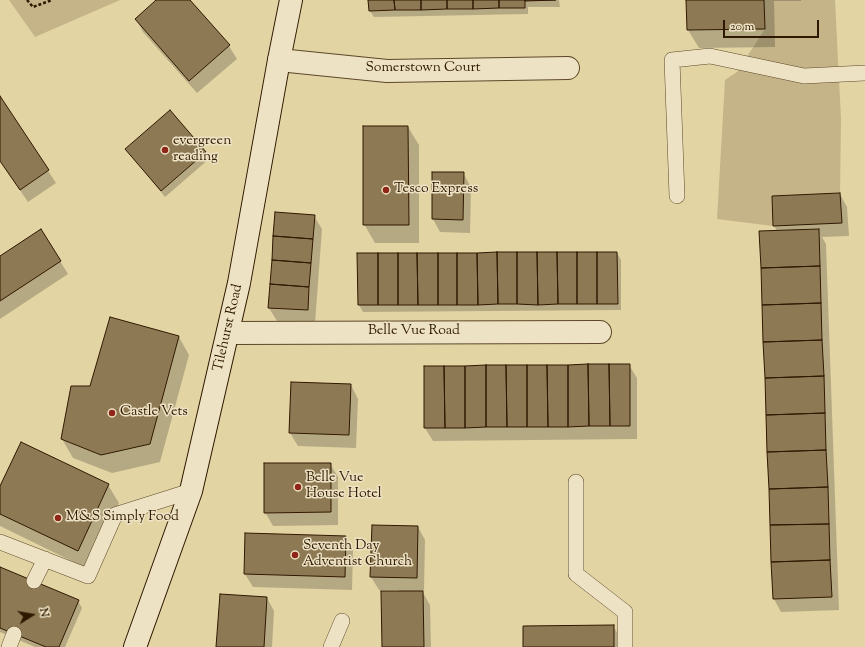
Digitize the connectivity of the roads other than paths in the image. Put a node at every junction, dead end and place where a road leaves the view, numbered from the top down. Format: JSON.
{"nodes":[{"id":1,"x":291,"y":0,"type":"edge"},
{"id":2,"x":278,"y":60,"type":"junction"},
{"id":3,"x":568,"y":68,"type":"dead end"},
{"id":4,"x":865,"y":73,"type":"edge"},
{"id":5,"x":677,"y":196,"type":"dead end"},
{"id":6,"x":600,"y":332,"type":"dead end"},
{"id":7,"x":228,"y":333,"type":"junction"},
{"id":8,"x":576,"y":482,"type":"dead end"},
{"id":9,"x":191,"y":491,"type":"junction"},
{"id":10,"x":0,"y":542,"type":"edge"},
{"id":11,"x":45,"y":559,"type":"junction"},
{"id":12,"x":34,"y":581,"type":"dead end"},
{"id":13,"x":342,"y":621,"type":"dead end"},
{"id":14,"x":135,"y":647,"type":"edge"},
{"id":15,"x":330,"y":647,"type":"edge"},
{"id":16,"x":625,"y":647,"type":"edge"}],
"edges":[{"from":1,"to":2,"type":"street","name":"Tilehurst Road"},
{"from":2,"to":3,"type":"street","name":"Somerstown Court"},
{"from":2,"to":7,"type":"street","name":"Tilehurst Road"},
{"from":4,"to":5,"type":"lane"},
{"from":6,"to":7,"type":"street","name":"Belle Vue Road"},
{"from":7,"to":9,"type":"street","name":"Tilehurst Road"},
{"from":8,"to":16,"type":"lane"},
{"from":9,"to":11,"type":"lane"},
{"from":9,"to":14,"type":"street","name":"Tilehurst Road"},
{"from":10,"to":11,"type":"lane"},
{"from":11,"to":12,"type":"lane"},
{"from":13,"to":15,"type":"lane"}]}
